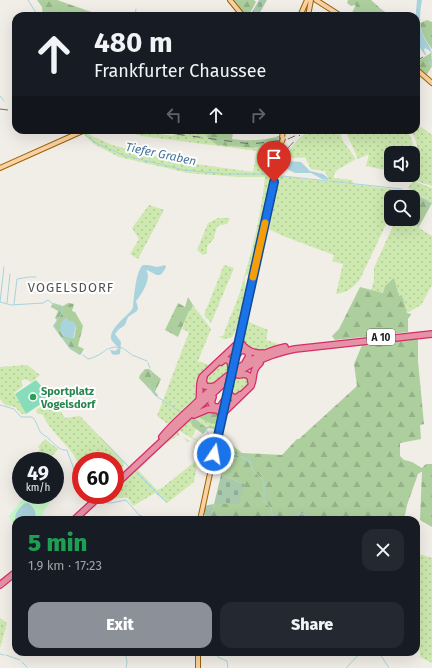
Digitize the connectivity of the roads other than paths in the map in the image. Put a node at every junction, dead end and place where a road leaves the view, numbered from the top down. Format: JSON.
{"nodes":[{"id":1,"x":230,"y":0,"type":"edge"},
{"id":2,"x":307,"y":0,"type":"edge"},
{"id":3,"x":311,"y":0,"type":"edge"},
{"id":4,"x":316,"y":0,"type":"edge"},
{"id":5,"x":240,"y":12,"type":"edge"},
{"id":6,"x":302,"y":12,"type":"edge"},
{"id":7,"x":309,"y":12,"type":"edge"},
{"id":8,"x":335,"y":12,"type":"edge"},
{"id":9,"x":420,"y":72,"type":"edge"},
{"id":10,"x":432,"y":83,"type":"edge"},
{"id":11,"x":76,"y":134,"type":"edge"},
{"id":12,"x":283,"y":134,"type":"edge"},
{"id":13,"x":0,"y":168,"type":"edge"},
{"id":14,"x":432,"y":332,"type":"edge"},
{"id":15,"x":238,"y":342,"type":"junction"},
{"id":16,"x":294,"y":347,"type":"junction"},
{"id":17,"x":307,"y":347,"type":"junction"},
{"id":18,"x":265,"y":353,"type":"junction"},
{"id":19,"x":236,"y":356,"type":"junction"},
{"id":20,"x":245,"y":363,"type":"junction"},
{"id":21,"x":260,"y":363,"type":"junction"},
{"id":22,"x":232,"y":368,"type":"junction"},
{"id":23,"x":239,"y":375,"type":"junction"},
{"id":24,"x":215,"y":386,"type":"junction"},
{"id":25,"x":228,"y":388,"type":"junction"},
{"id":26,"x":213,"y":397,"type":"junction"},
{"id":27,"x":224,"y":401,"type":"junction"},
{"id":28,"x":198,"y":402,"type":"junction"},
{"id":29,"x":222,"y":414,"type":"junction"},
{"id":30,"x":194,"y":415,"type":"junction"},
{"id":31,"x":159,"y":443,"type":"junction"},
{"id":32,"x":124,"y":476,"type":"edge"},
{"id":33,"x":93,"y":504,"type":"edge"},
{"id":34,"x":80,"y":516,"type":"edge"},
{"id":35,"x":200,"y":516,"type":"edge"},
{"id":36,"x":12,"y":574,"type":"edge"},
{"id":37,"x":0,"y":584,"type":"edge"},
{"id":38,"x":197,"y":656,"type":"edge"},
{"id":39,"x":198,"y":668,"type":"edge"}],
"edges":[{"from":1,"to":5,"type":"main road"},
{"from":2,"to":6,"type":"main road"},
{"from":3,"to":7,"type":"main road"},
{"from":4,"to":8,"type":"main road"},
{"from":9,"to":10,"type":"main road"},
{"from":11,"to":13,"type":"main road"},
{"from":12,"to":15,"type":"main road"},
{"from":14,"to":16,"type":"highway","number":"A 10"},
{"from":14,"to":17,"type":"highway","number":"A 10"},
{"from":15,"to":18,"type":"highway"},
{"from":15,"to":19,"type":"main road"},
{"from":15,"to":22,"type":"main road"},
{"from":15,"to":28,"type":"highway"},
{"from":16,"to":18,"type":"highway"},
{"from":16,"to":31,"type":"highway","number":"A 10"},
{"from":17,"to":21,"type":"highway"},
{"from":17,"to":31,"type":"highway","number":"A 10"},
{"from":18,"to":20,"type":"highway"},
{"from":19,"to":20,"type":"highway"},
{"from":19,"to":22,"type":"main road"},
{"from":20,"to":24,"type":"highway"},
{"from":21,"to":23,"type":"highway"},
{"from":21,"to":29,"type":"highway"},
{"from":22,"to":24,"type":"highway"},
{"from":22,"to":25,"type":"main road","bridge":true},
{"from":23,"to":25,"type":"highway"},
{"from":23,"to":26,"type":"highway"},
{"from":24,"to":28,"type":"highway"},
{"from":25,"to":27,"type":"main road"},
{"from":25,"to":29,"type":"main road"},
{"from":26,"to":27,"type":"highway"},
{"from":26,"to":30,"type":"highway"},
{"from":27,"to":29,"type":"main road"},
{"from":28,"to":31,"type":"highway"},
{"from":29,"to":30,"type":"highway"},
{"from":29,"to":35,"type":"main road"},
{"from":30,"to":31,"type":"highway"},
{"from":31,"to":32,"type":"highway","number":"A 10"},
{"from":33,"to":34,"type":"highway"},
{"from":36,"to":37,"type":"highway"},
{"from":38,"to":39,"type":"main road"}]}
